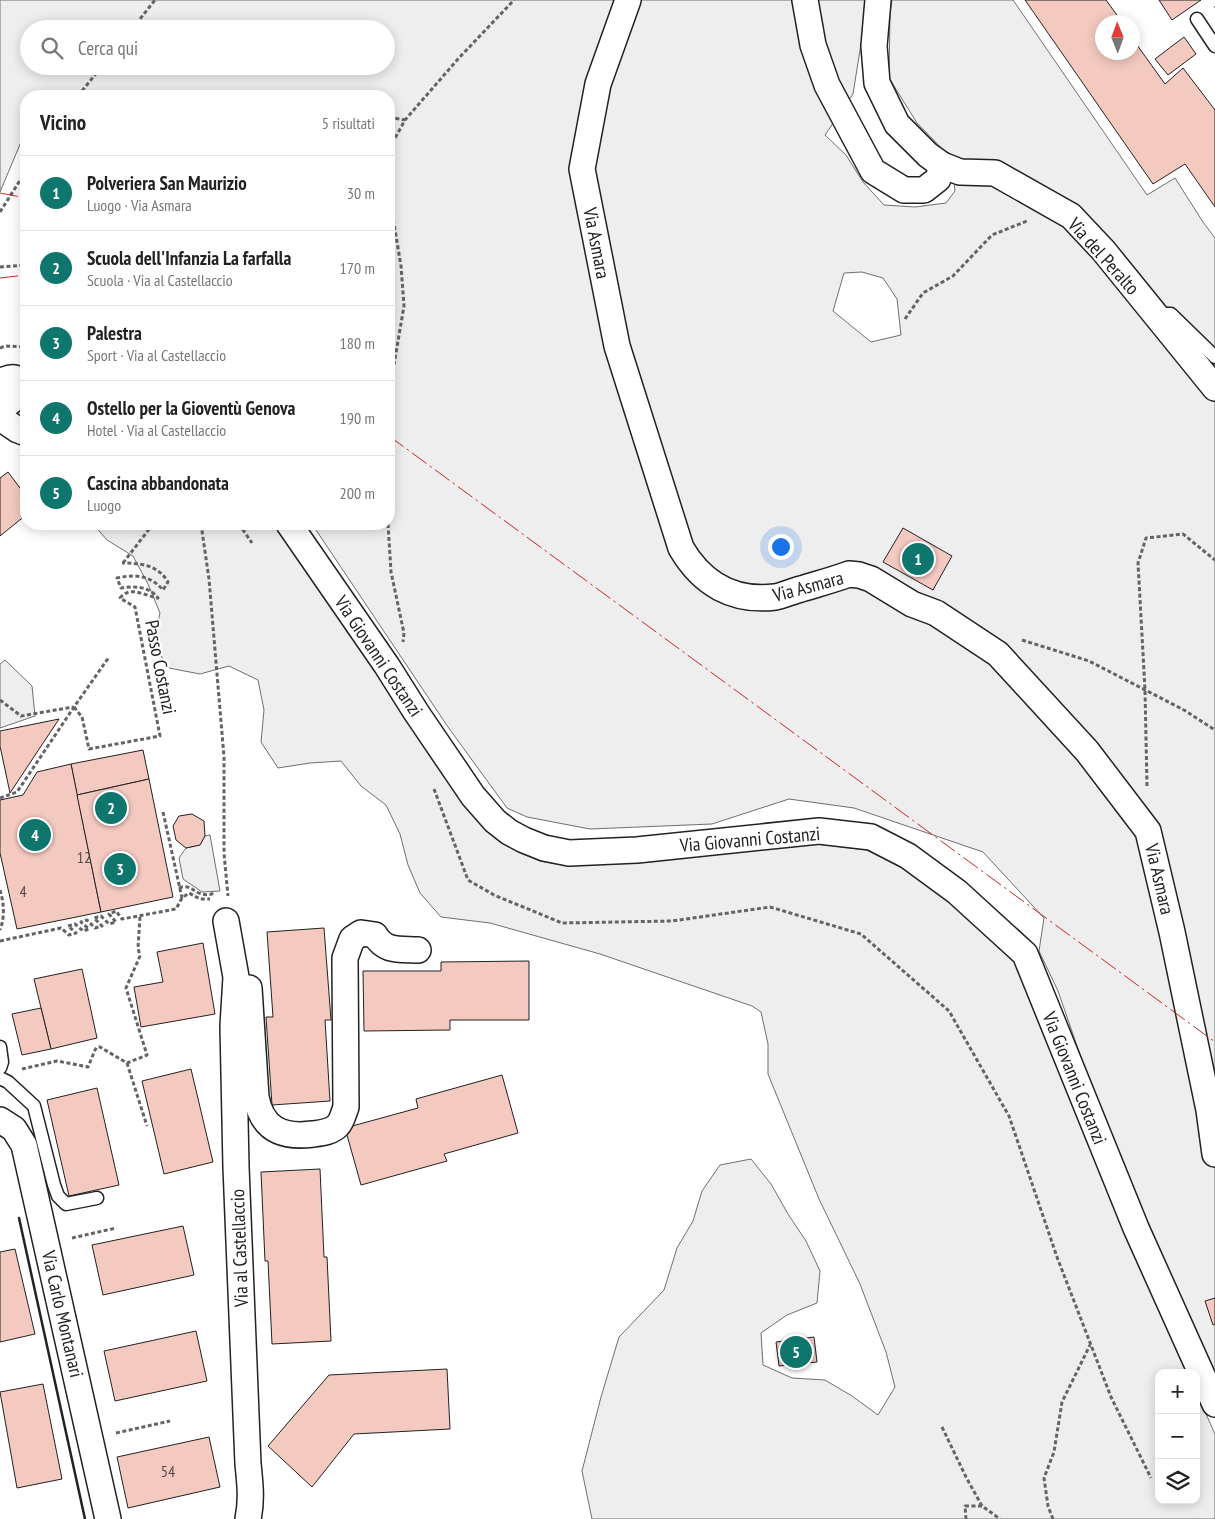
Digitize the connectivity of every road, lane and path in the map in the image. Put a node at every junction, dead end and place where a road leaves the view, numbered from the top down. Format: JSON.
{"nodes":[{"id":1,"x":155,"y":0,"type":"edge"},
{"id":2,"x":514,"y":0,"type":"edge"},
{"id":3,"x":628,"y":0,"type":"edge"},
{"id":4,"x":805,"y":0,"type":"edge"},
{"id":5,"x":878,"y":0,"type":"edge"},
{"id":6,"x":1198,"y":19,"type":"dead end"},
{"id":7,"x":139,"y":20,"type":"edge"},
{"id":8,"x":1215,"y":46,"type":"edge"},
{"id":9,"x":95,"y":75,"type":"edge"},
{"id":10,"x":83,"y":90,"type":"edge"},
{"id":11,"x":395,"y":118,"type":"edge"},
{"id":12,"x":404,"y":120,"type":"junction"},
{"id":13,"x":395,"y":137,"type":"edge"},
{"id":14,"x":942,"y":164,"type":"junction"},
{"id":15,"x":20,"y":180,"type":"edge"},
{"id":16,"x":1058,"y":209,"type":"junction"},
{"id":17,"x":0,"y":212,"type":"edge"},
{"id":18,"x":395,"y":227,"type":"edge"},
{"id":19,"x":20,"y":266,"type":"edge"},
{"id":20,"x":0,"y":267,"type":"edge"},
{"id":21,"x":1156,"y":314,"type":"junction"},
{"id":22,"x":904,"y":320,"type":"dead end"},
{"id":23,"x":20,"y":347,"type":"edge"},
{"id":24,"x":0,"y":348,"type":"edge"},
{"id":25,"x":1215,"y":357,"type":"edge"},
{"id":26,"x":395,"y":359,"type":"edge"},
{"id":27,"x":20,"y":381,"type":"edge"},
{"id":28,"x":0,"y":382,"type":"edge"},
{"id":29,"x":1215,"y":388,"type":"edge"},
{"id":30,"x":20,"y":394,"type":"edge"},
{"id":31,"x":0,"y":410,"type":"edge"},
{"id":32,"x":0,"y":418,"type":"edge"},
{"id":33,"x":20,"y":431,"type":"edge"},
{"id":34,"x":148,"y":530,"type":"edge"},
{"id":35,"x":202,"y":530,"type":"edge"},
{"id":36,"x":243,"y":530,"type":"edge"},
{"id":37,"x":293,"y":530,"type":"edge"},
{"id":38,"x":388,"y":530,"type":"edge"},
{"id":39,"x":252,"y":543,"type":"dead end"},
{"id":40,"x":1215,"y":560,"type":"edge"},
{"id":41,"x":1016,"y":638,"type":"dead end"},
{"id":42,"x":109,"y":657,"type":"dead end"},
{"id":43,"x":387,"y":666,"type":"junction"},
{"id":44,"x":1145,"y":690,"type":"junction"},
{"id":45,"x":0,"y":700,"type":"edge"},
{"id":46,"x":74,"y":707,"type":"junction"},
{"id":47,"x":1215,"y":730,"type":"edge"},
{"id":48,"x":433,"y":787,"type":"dead end"},
{"id":49,"x":0,"y":798,"type":"edge"},
{"id":50,"x":163,"y":812,"type":"dead end"},
{"id":51,"x":1148,"y":831,"type":"junction"},
{"id":52,"x":179,"y":888,"type":"junction"},
{"id":53,"x":0,"y":890,"type":"edge"},
{"id":54,"x":211,"y":891,"type":"dead end"},
{"id":55,"x":182,"y":898,"type":"junction"},
{"id":56,"x":215,"y":899,"type":"dead end"},
{"id":57,"x":226,"y":906,"type":"joint"},
{"id":58,"x":140,"y":916,"type":"junction"},
{"id":59,"x":0,"y":930,"type":"edge"},
{"id":60,"x":0,"y":941,"type":"edge"},
{"id":61,"x":418,"y":950,"type":"dead end"},
{"id":62,"x":236,"y":977,"type":"junction"},
{"id":63,"x":0,"y":1047,"type":"edge"},
{"id":64,"x":127,"y":1063,"type":"junction"},
{"id":65,"x":0,"y":1068,"type":"edge"},
{"id":66,"x":19,"y":1070,"type":"dead end"},
{"id":67,"x":0,"y":1078,"type":"edge"},
{"id":68,"x":0,"y":1120,"type":"edge"},
{"id":69,"x":147,"y":1126,"type":"dead end"},
{"id":70,"x":1215,"y":1154,"type":"edge"},
{"id":71,"x":97,"y":1198,"type":"dead end"},
{"id":72,"x":116,"y":1228,"type":"dead end"},
{"id":73,"x":47,"y":1243,"type":"junction"},
{"id":74,"x":1090,"y":1344,"type":"junction"},
{"id":75,"x":1215,"y":1404,"type":"edge"},
{"id":76,"x":170,"y":1421,"type":"dead end"},
{"id":77,"x":942,"y":1427,"type":"dead end"},
{"id":78,"x":91,"y":1438,"type":"junction"},
{"id":79,"x":1151,"y":1478,"type":"dead end"},
{"id":80,"x":982,"y":1506,"type":"junction"},
{"id":81,"x":108,"y":1519,"type":"edge"},
{"id":82,"x":248,"y":1519,"type":"edge"},
{"id":83,"x":966,"y":1519,"type":"edge"},
{"id":84,"x":1000,"y":1519,"type":"edge"},
{"id":85,"x":1053,"y":1519,"type":"edge"}],
"edges":[{"from":1,"to":7,"type":"path"},
{"from":2,"to":12,"type":"path"},
{"from":3,"to":51,"type":"street","name":"Via Asmara"},
{"from":4,"to":14,"type":"street"},
{"from":5,"to":14,"type":"street","name":"Via del Peralto"},
{"from":6,"to":8,"type":"lane"},
{"from":9,"to":10,"type":"path"},
{"from":11,"to":12,"type":"path"},
{"from":12,"to":13,"type":"path"},
{"from":14,"to":16,"type":"street","name":"Via del Peralto"},
{"from":15,"to":17,"type":"path"},
{"from":16,"to":21,"type":"street","name":"Via del Peralto"},
{"from":16,"to":22,"type":"path"},
{"from":18,"to":26,"type":"path"},
{"from":19,"to":20,"type":"path"},
{"from":21,"to":25,"type":"lane"},
{"from":21,"to":29,"type":"street","name":"Via del Peralto"},
{"from":23,"to":24,"type":"path"},
{"from":27,"to":28,"type":"street"},
{"from":30,"to":31,"type":"street"},
{"from":32,"to":33,"type":"street"},
{"from":34,"to":46,"type":"path","name":"Passo Costanzi"},
{"from":35,"to":57,"type":"path"},
{"from":36,"to":39,"type":"path"},
{"from":37,"to":43,"type":"street","name":"Via Giovanni Costanzi"},
{"from":38,"to":43,"type":"path"},
{"from":40,"to":44,"type":"path"},
{"from":41,"to":44,"type":"path"},
{"from":42,"to":46,"type":"path"},
{"from":43,"to":75,"type":"street","name":"Via Giovanni Costanzi"},
{"from":44,"to":47,"type":"path"},
{"from":44,"to":51,"type":"path"},
{"from":45,"to":46,"type":"path"},
{"from":46,"to":49,"type":"path"},
{"from":48,"to":74,"type":"path"},
{"from":50,"to":52,"type":"path"},
{"from":51,"to":70,"type":"street","name":"Via Asmara"},
{"from":52,"to":54,"type":"path"},
{"from":52,"to":55,"type":"path"},
{"from":53,"to":59,"type":"path"},
{"from":55,"to":56,"type":"path"},
{"from":55,"to":58,"type":"path"},
{"from":57,"to":62,"type":"street","name":"Via al Castellaccio"},
{"from":58,"to":60,"type":"path"},
{"from":58,"to":64,"type":"path"},
{"from":61,"to":62,"type":"street","name":"Via al Castellaccio"},
{"from":62,"to":82,"type":"street","name":"Via al Castellaccio"},
{"from":63,"to":65,"type":"lane"},
{"from":64,"to":66,"type":"path"},
{"from":64,"to":69,"type":"path"},
{"from":67,"to":71,"type":"lane"},
{"from":68,"to":73,"type":"street","name":"Via Carlo Montanari"},
{"from":72,"to":73,"type":"path"},
{"from":73,"to":78,"type":"street","name":"Via Carlo Montanari"},
{"from":74,"to":79,"type":"path"},
{"from":74,"to":85,"type":"path"},
{"from":76,"to":78,"type":"path"},
{"from":77,"to":80,"type":"path"},
{"from":78,"to":81,"type":"street","name":"Via Carlo Montanari"},
{"from":80,"to":83,"type":"path"},
{"from":80,"to":84,"type":"path"}]}
